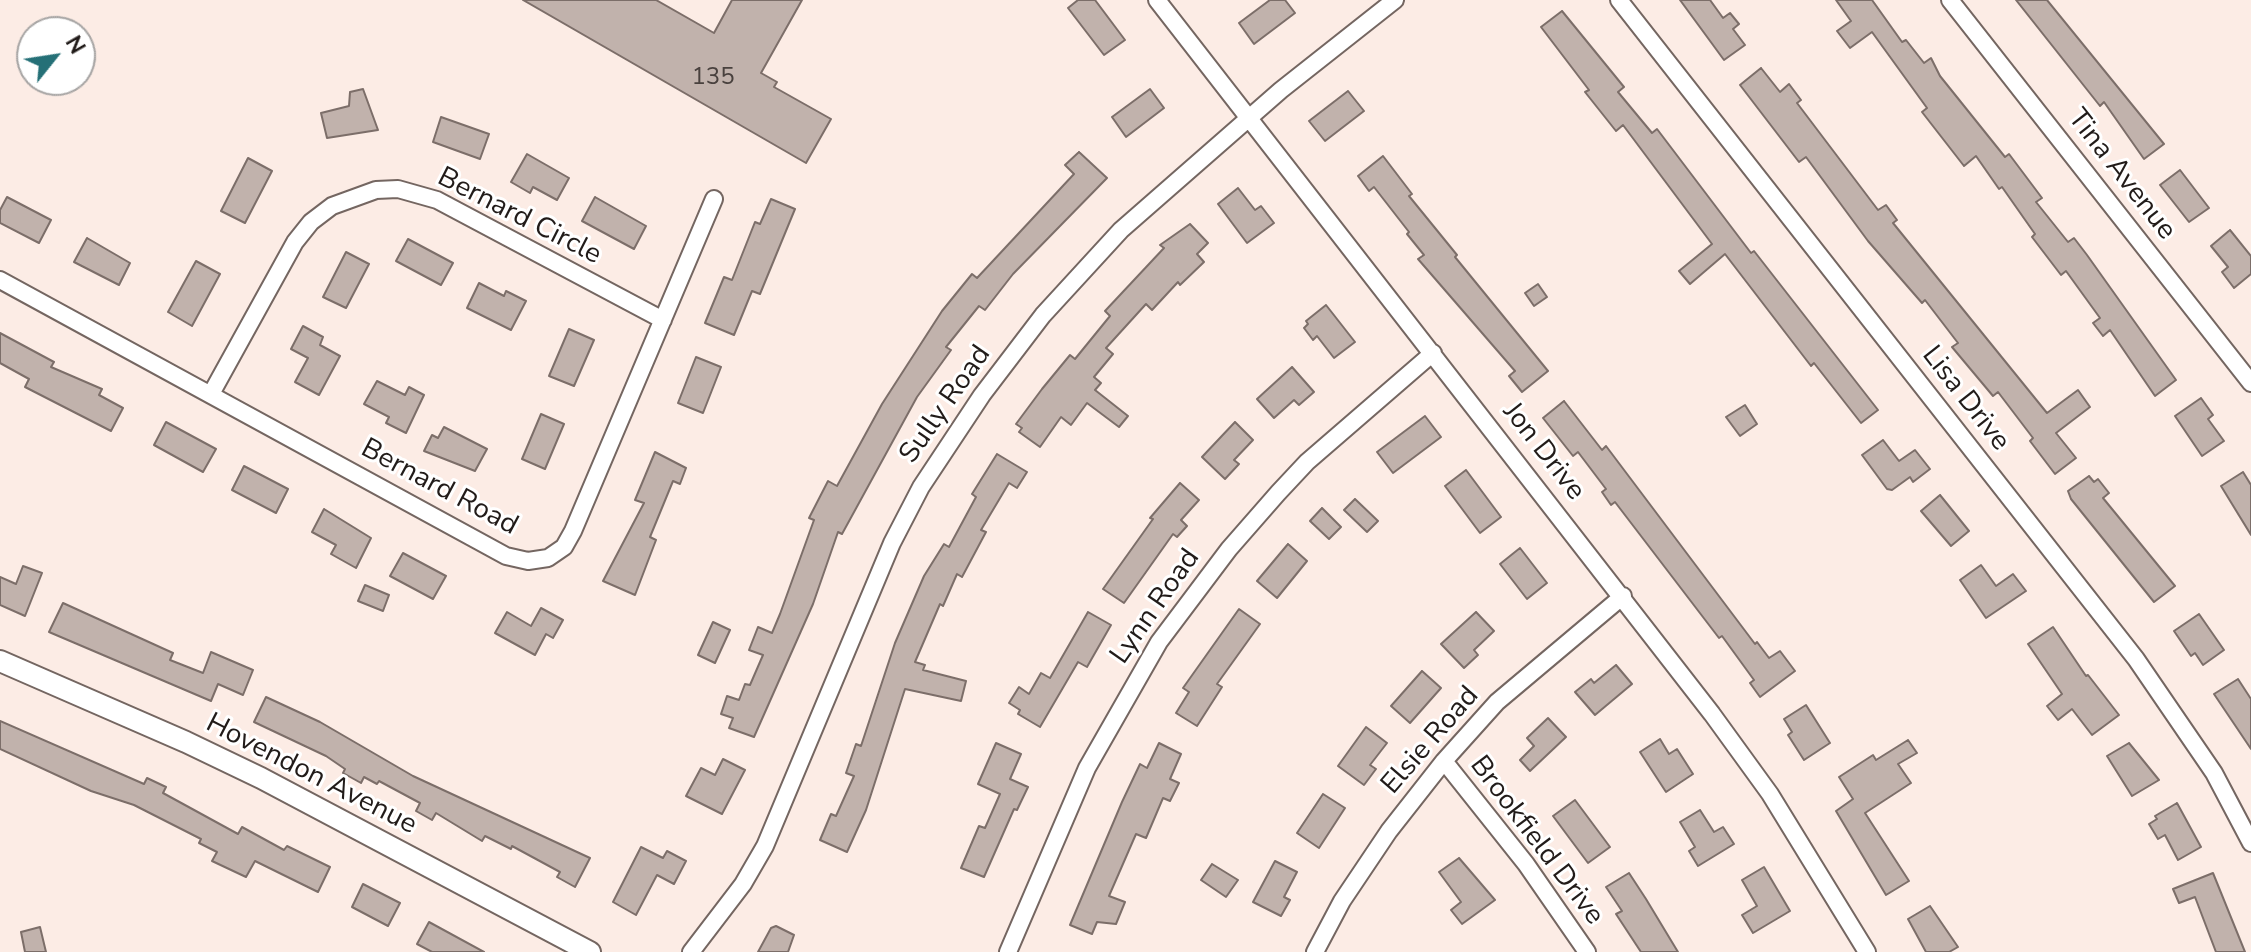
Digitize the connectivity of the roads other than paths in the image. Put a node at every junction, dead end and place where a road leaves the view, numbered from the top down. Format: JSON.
{"nodes":[{"id":1,"x":1157,"y":0,"type":"edge"},
{"id":2,"x":1395,"y":0,"type":"edge"},
{"id":3,"x":1619,"y":0,"type":"edge"},
{"id":4,"x":1950,"y":0,"type":"edge"},
{"id":5,"x":1249,"y":119,"type":"junction"},
{"id":6,"x":714,"y":199,"type":"dead end"},
{"id":7,"x":0,"y":280,"type":"edge"},
{"id":8,"x":663,"y":320,"type":"junction"},
{"id":9,"x":1433,"y":353,"type":"junction"},
{"id":10,"x":2251,"y":383,"type":"edge"},
{"id":11,"x":211,"y":394,"type":"junction"},
{"id":12,"x":1623,"y":596,"type":"junction"},
{"id":13,"x":0,"y":661,"type":"edge"},
{"id":14,"x":1444,"y":761,"type":"junction"},
{"id":15,"x":2251,"y":843,"type":"edge"},
{"id":16,"x":590,"y":952,"type":"edge"},
{"id":17,"x":691,"y":952,"type":"edge"},
{"id":18,"x":1008,"y":952,"type":"edge"},
{"id":19,"x":1315,"y":952,"type":"edge"},
{"id":20,"x":1587,"y":952,"type":"edge"},
{"id":21,"x":1867,"y":952,"type":"edge"}],
"edges":[{"from":1,"to":5,"type":"street","name":"Jon Drive"},
{"from":2,"to":5,"type":"street","name":"Sully Road"},
{"from":3,"to":15,"type":"street","name":"Lisa Drive"},
{"from":4,"to":10,"type":"street","name":"Tina Avenue"},
{"from":5,"to":9,"type":"street","name":"Jon Drive"},
{"from":5,"to":17,"type":"street","name":"Sully Road"},
{"from":6,"to":8,"type":"street","name":"Bernard Road"},
{"from":7,"to":11,"type":"street","name":"Bernard Road"},
{"from":8,"to":11,"type":"street","name":"Bernard Circle"},
{"from":8,"to":11,"type":"street","name":"Bernard Road"},
{"from":9,"to":12,"type":"street","name":"Jon Drive"},
{"from":9,"to":18,"type":"street","name":"Lynn Road"},
{"from":12,"to":14,"type":"street","name":"Elsie Road"},
{"from":12,"to":21,"type":"street","name":"Jon Drive"},
{"from":13,"to":16,"type":"street","name":"Hovendon Avenue"},
{"from":14,"to":19,"type":"street","name":"Elsie Road"},
{"from":14,"to":20,"type":"street","name":"Brookfield Drive"}]}
